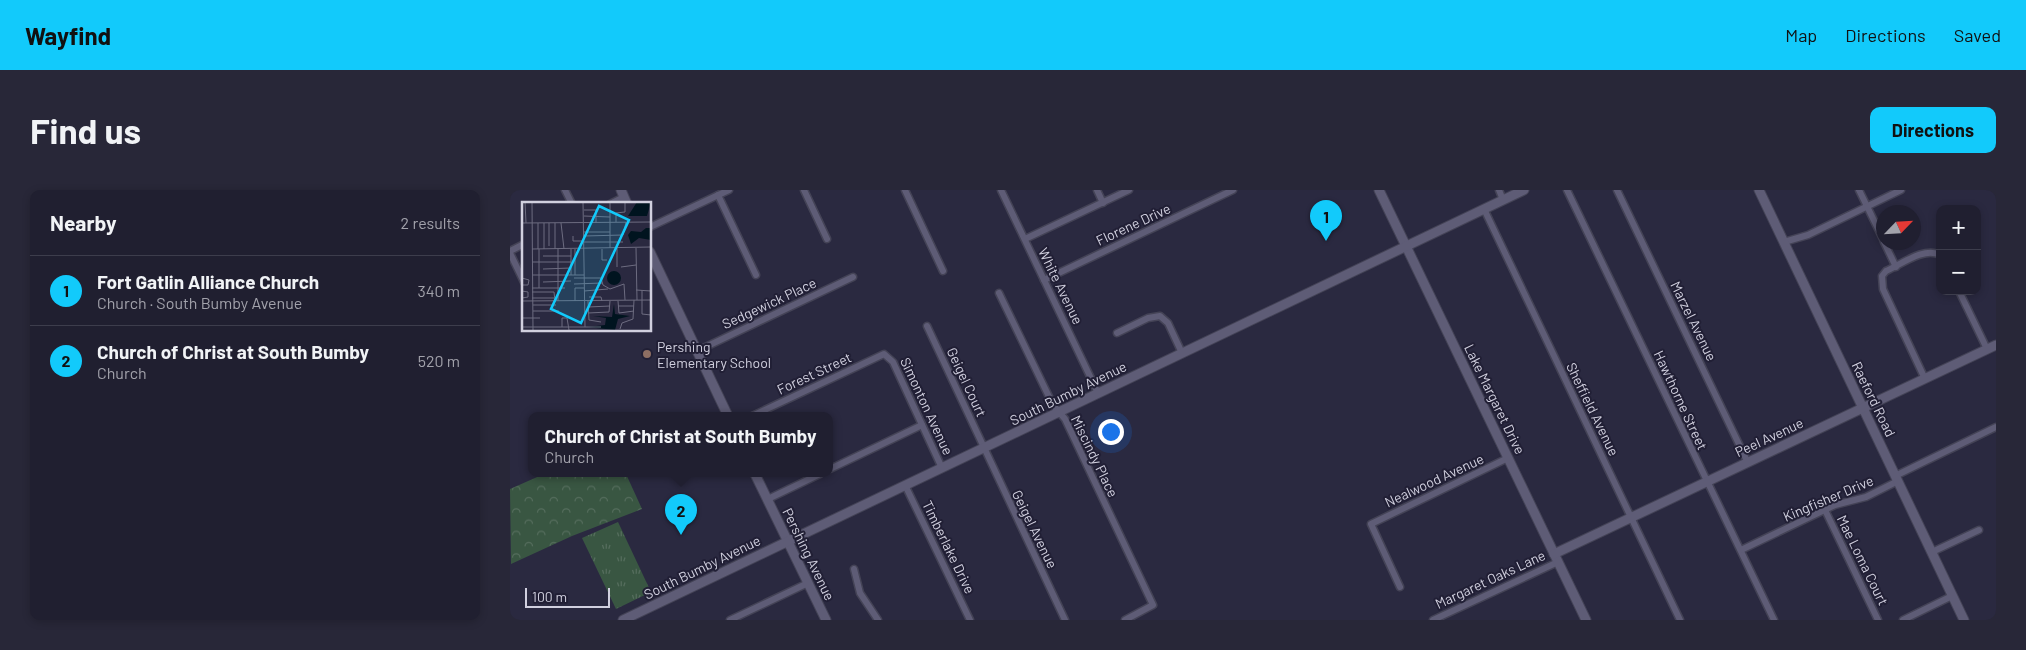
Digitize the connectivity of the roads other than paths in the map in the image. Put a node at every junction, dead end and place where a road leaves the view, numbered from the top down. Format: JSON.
{"nodes":[{"id":1,"x":565,"y":190,"type":"edge"},
{"id":2,"x":729,"y":190,"type":"edge"},
{"id":3,"x":804,"y":190,"type":"edge"},
{"id":4,"x":905,"y":190,"type":"edge"},
{"id":5,"x":1001,"y":190,"type":"edge"},
{"id":6,"x":1097,"y":190,"type":"edge"},
{"id":7,"x":1128,"y":190,"type":"edge"},
{"id":8,"x":1233,"y":190,"type":"edge"},
{"id":9,"x":1380,"y":190,"type":"edge"},
{"id":10,"x":1499,"y":190,"type":"edge"},
{"id":11,"x":1524,"y":190,"type":"edge"},
{"id":12,"x":1567,"y":190,"type":"edge"},
{"id":13,"x":1617,"y":190,"type":"edge"},
{"id":14,"x":1759,"y":190,"type":"edge"},
{"id":15,"x":1859,"y":190,"type":"edge"},
{"id":16,"x":1901,"y":190,"type":"edge"},
{"id":17,"x":718,"y":195,"type":"junction"},
{"id":18,"x":1503,"y":200,"type":"junction"},
{"id":19,"x":571,"y":202,"type":"edge"},
{"id":20,"x":1103,"y":203,"type":"junction"},
{"id":21,"x":1867,"y":206,"type":"junction"},
{"id":22,"x":1484,"y":209,"type":"junction"},
{"id":23,"x":1876,"y":225,"type":"edge"},
{"id":24,"x":651,"y":227,"type":"edge"},
{"id":25,"x":827,"y":239,"type":"dead end"},
{"id":26,"x":1024,"y":239,"type":"junction"},
{"id":27,"x":1784,"y":242,"type":"junction"},
{"id":28,"x":522,"y":245,"type":"edge"},
{"id":29,"x":1407,"y":247,"type":"junction"},
{"id":30,"x":1888,"y":250,"type":"edge"},
{"id":31,"x":510,"y":252,"type":"edge"},
{"id":32,"x":651,"y":254,"type":"edge"},
{"id":33,"x":1936,"y":254,"type":"edge"},
{"id":34,"x":1896,"y":266,"type":"junction"},
{"id":35,"x":944,"y":271,"type":"dead end"},
{"id":36,"x":756,"y":275,"type":"dead end"},
{"id":37,"x":852,"y":277,"type":"dead end"},
{"id":38,"x":522,"y":278,"type":"edge"},
{"id":39,"x":1044,"y":280,"type":"junction"},
{"id":40,"x":999,"y":292,"type":"dead end"},
{"id":41,"x":1961,"y":295,"type":"edge"},
{"id":42,"x":927,"y":326,"type":"dead end"},
{"id":43,"x":1117,"y":333,"type":"dead end"},
{"id":44,"x":1996,"y":345,"type":"edge"},
{"id":45,"x":1987,"y":350,"type":"junction"},
{"id":46,"x":697,"y":351,"type":"junction"},
{"id":47,"x":1182,"y":353,"type":"junction"},
{"id":48,"x":888,"y":356,"type":"joint"},
{"id":49,"x":1924,"y":379,"type":"junction"},
{"id":50,"x":1098,"y":393,"type":"junction"},
{"id":51,"x":1863,"y":408,"type":"junction"},
{"id":52,"x":726,"y":412,"type":"edge"},
{"id":53,"x":760,"y":412,"type":"edge"},
{"id":54,"x":1059,"y":412,"type":"junction"},
{"id":55,"x":922,"y":425,"type":"junction"},
{"id":56,"x":1996,"y":427,"type":"edge"},
{"id":57,"x":983,"y":448,"type":"junction"},
{"id":58,"x":1508,"y":458,"type":"junction"},
{"id":59,"x":1748,"y":463,"type":"junction"},
{"id":60,"x":833,"y":468,"type":"edge"},
{"id":61,"x":942,"y":468,"type":"junction"},
{"id":62,"x":757,"y":477,"type":"edge"},
{"id":63,"x":814,"y":477,"type":"edge"},
{"id":64,"x":1897,"y":478,"type":"junction"},
{"id":65,"x":1708,"y":482,"type":"junction"},
{"id":66,"x":905,"y":485,"type":"junction"},
{"id":67,"x":768,"y":499,"type":"junction"},
{"id":68,"x":1825,"y":510,"type":"junction"},
{"id":69,"x":1631,"y":518,"type":"junction"},
{"id":70,"x":1978,"y":530,"type":"dead end"},
{"id":71,"x":788,"y":541,"type":"junction"},
{"id":72,"x":1741,"y":550,"type":"junction"},
{"id":73,"x":1932,"y":552,"type":"junction"},
{"id":74,"x":1556,"y":558,"type":"junction"},
{"id":75,"x":854,"y":569,"type":"dead end"},
{"id":76,"x":808,"y":583,"type":"junction"},
{"id":77,"x":1400,"y":587,"type":"dead end"},
{"id":78,"x":1952,"y":596,"type":"junction"},
{"id":79,"x":739,"y":618,"type":"edge"},
{"id":80,"x":623,"y":620,"type":"edge"},
{"id":81,"x":730,"y":620,"type":"edge"},
{"id":82,"x":826,"y":620,"type":"edge"},
{"id":83,"x":878,"y":620,"type":"edge"},
{"id":84,"x":970,"y":620,"type":"edge"},
{"id":85,"x":1065,"y":620,"type":"edge"},
{"id":86,"x":1124,"y":620,"type":"edge"},
{"id":87,"x":1433,"y":620,"type":"edge"},
{"id":88,"x":1586,"y":620,"type":"edge"},
{"id":89,"x":1680,"y":620,"type":"edge"},
{"id":90,"x":1774,"y":620,"type":"edge"},
{"id":91,"x":1878,"y":620,"type":"edge"},
{"id":92,"x":1903,"y":620,"type":"edge"},
{"id":93,"x":1964,"y":620,"type":"edge"}],
"edges":[{"from":1,"to":19,"type":"street"},
{"from":2,"to":17,"type":"street"},
{"from":3,"to":25,"type":"street"},
{"from":4,"to":35,"type":"street"},
{"from":5,"to":26,"type":"street","name":"White Avenue"},
{"from":6,"to":20,"type":"street"},
{"from":7,"to":20,"type":"street"},
{"from":8,"to":39,"type":"street","name":"Florene Drive"},
{"from":9,"to":29,"type":"street","name":"Lake Margaret Drive"},
{"from":10,"to":18,"type":"street"},
{"from":11,"to":18,"type":"street","name":"South Bumby Avenue"},
{"from":12,"to":65,"type":"street","name":"Hawthorne Street"},
{"from":13,"to":59,"type":"street","name":"Marzel Avenue"},
{"from":14,"to":27,"type":"street","name":"Raeford Road"},
{"from":15,"to":21,"type":"street"},
{"from":16,"to":21,"type":"street"},
{"from":17,"to":24,"type":"street"},
{"from":17,"to":36,"type":"street"},
{"from":18,"to":22,"type":"street","name":"South Bumby Avenue"},
{"from":20,"to":26,"type":"street"},
{"from":21,"to":23,"type":"street"},
{"from":21,"to":27,"type":"street"},
{"from":22,"to":29,"type":"street","name":"South Bumby Avenue"},
{"from":22,"to":69,"type":"street","name":"Sheffield Avenue"},
{"from":26,"to":39,"type":"street","name":"White Avenue"},
{"from":27,"to":51,"type":"street","name":"Raeford Road"},
{"from":28,"to":31,"type":"street"},
{"from":29,"to":47,"type":"street","name":"South Bumby Avenue"},
{"from":29,"to":58,"type":"street","name":"Lake Margaret Drive"},
{"from":30,"to":34,"type":"street"},
{"from":31,"to":38,"type":"street"},
{"from":32,"to":46,"type":"street"},
{"from":33,"to":34,"type":"street"},
{"from":34,"to":49,"type":"street"},
{"from":37,"to":46,"type":"street","name":"Sedgewick Place"},
{"from":39,"to":50,"type":"street","name":"White Avenue"},
{"from":40,"to":54,"type":"street","name":"Miscindy Place"},
{"from":41,"to":45,"type":"street"},
{"from":42,"to":57,"type":"street","name":"Geigel Court"},
{"from":43,"to":47,"type":"street"},
{"from":44,"to":45,"type":"street","name":"Peel Avenue"},
{"from":45,"to":49,"type":"street","name":"Peel Avenue"},
{"from":46,"to":52,"type":"street"},
{"from":47,"to":50,"type":"street","name":"South Bumby Avenue"},
{"from":48,"to":53,"type":"street","name":"Forest Street"},
{"from":48,"to":55,"type":"street","name":"Simonton Avenue"},
{"from":49,"to":51,"type":"street","name":"Peel Avenue"},
{"from":50,"to":54,"type":"street","name":"South Bumby Avenue"},
{"from":51,"to":59,"type":"street","name":"Peel Avenue"},
{"from":51,"to":64,"type":"street","name":"Raeford Road"},
{"from":54,"to":57,"type":"street","name":"South Bumby Avenue"},
{"from":54,"to":86,"type":"street","name":"Miscindy Place"},
{"from":55,"to":60,"type":"street"},
{"from":55,"to":61,"type":"street","name":"Simonton Avenue"},
{"from":56,"to":64,"type":"street","name":"Kingfisher Drive"},
{"from":57,"to":61,"type":"street","name":"South Bumby Avenue"},
{"from":57,"to":85,"type":"street","name":"Geigel Avenue"},
{"from":58,"to":74,"type":"street","name":"Lake Margaret Drive"},
{"from":58,"to":77,"type":"street","name":"Nealwood Avenue"},
{"from":59,"to":65,"type":"street","name":"Peel Avenue"},
{"from":61,"to":66,"type":"street","name":"South Bumby Avenue"},
{"from":62,"to":67,"type":"street","name":"Pershing Avenue"},
{"from":63,"to":67,"type":"street"},
{"from":64,"to":68,"type":"street","name":"Kingfisher Drive"},
{"from":64,"to":73,"type":"street","name":"Raeford Road"},
{"from":65,"to":69,"type":"street","name":"Peel Avenue"},
{"from":65,"to":72,"type":"street","name":"Hawthorne Street"},
{"from":66,"to":71,"type":"street","name":"South Bumby Avenue"},
{"from":66,"to":84,"type":"street","name":"Timberlake Drive"},
{"from":67,"to":71,"type":"street","name":"Pershing Avenue"},
{"from":68,"to":72,"type":"street","name":"Kingfisher Drive"},
{"from":68,"to":91,"type":"street","name":"Mae Loma Court"},
{"from":69,"to":74,"type":"street","name":"Peel Avenue"},
{"from":69,"to":89,"type":"street","name":"Sheffield Avenue"},
{"from":70,"to":73,"type":"street"},
{"from":71,"to":76,"type":"street","name":"Pershing Avenue"},
{"from":71,"to":80,"type":"street","name":"South Bumby Avenue"},
{"from":72,"to":90,"type":"street","name":"Hawthorne Street"},
{"from":73,"to":78,"type":"street","name":"Raeford Road"},
{"from":74,"to":87,"type":"street","name":"Margaret Oaks Lane"},
{"from":74,"to":88,"type":"street","name":"Lake Margaret Drive"},
{"from":75,"to":83,"type":"street"},
{"from":76,"to":79,"type":"street"},
{"from":76,"to":82,"type":"street","name":"Pershing Avenue"},
{"from":78,"to":92,"type":"street"},
{"from":78,"to":93,"type":"street","name":"Raeford Road"},
{"from":79,"to":81,"type":"street"}]}
